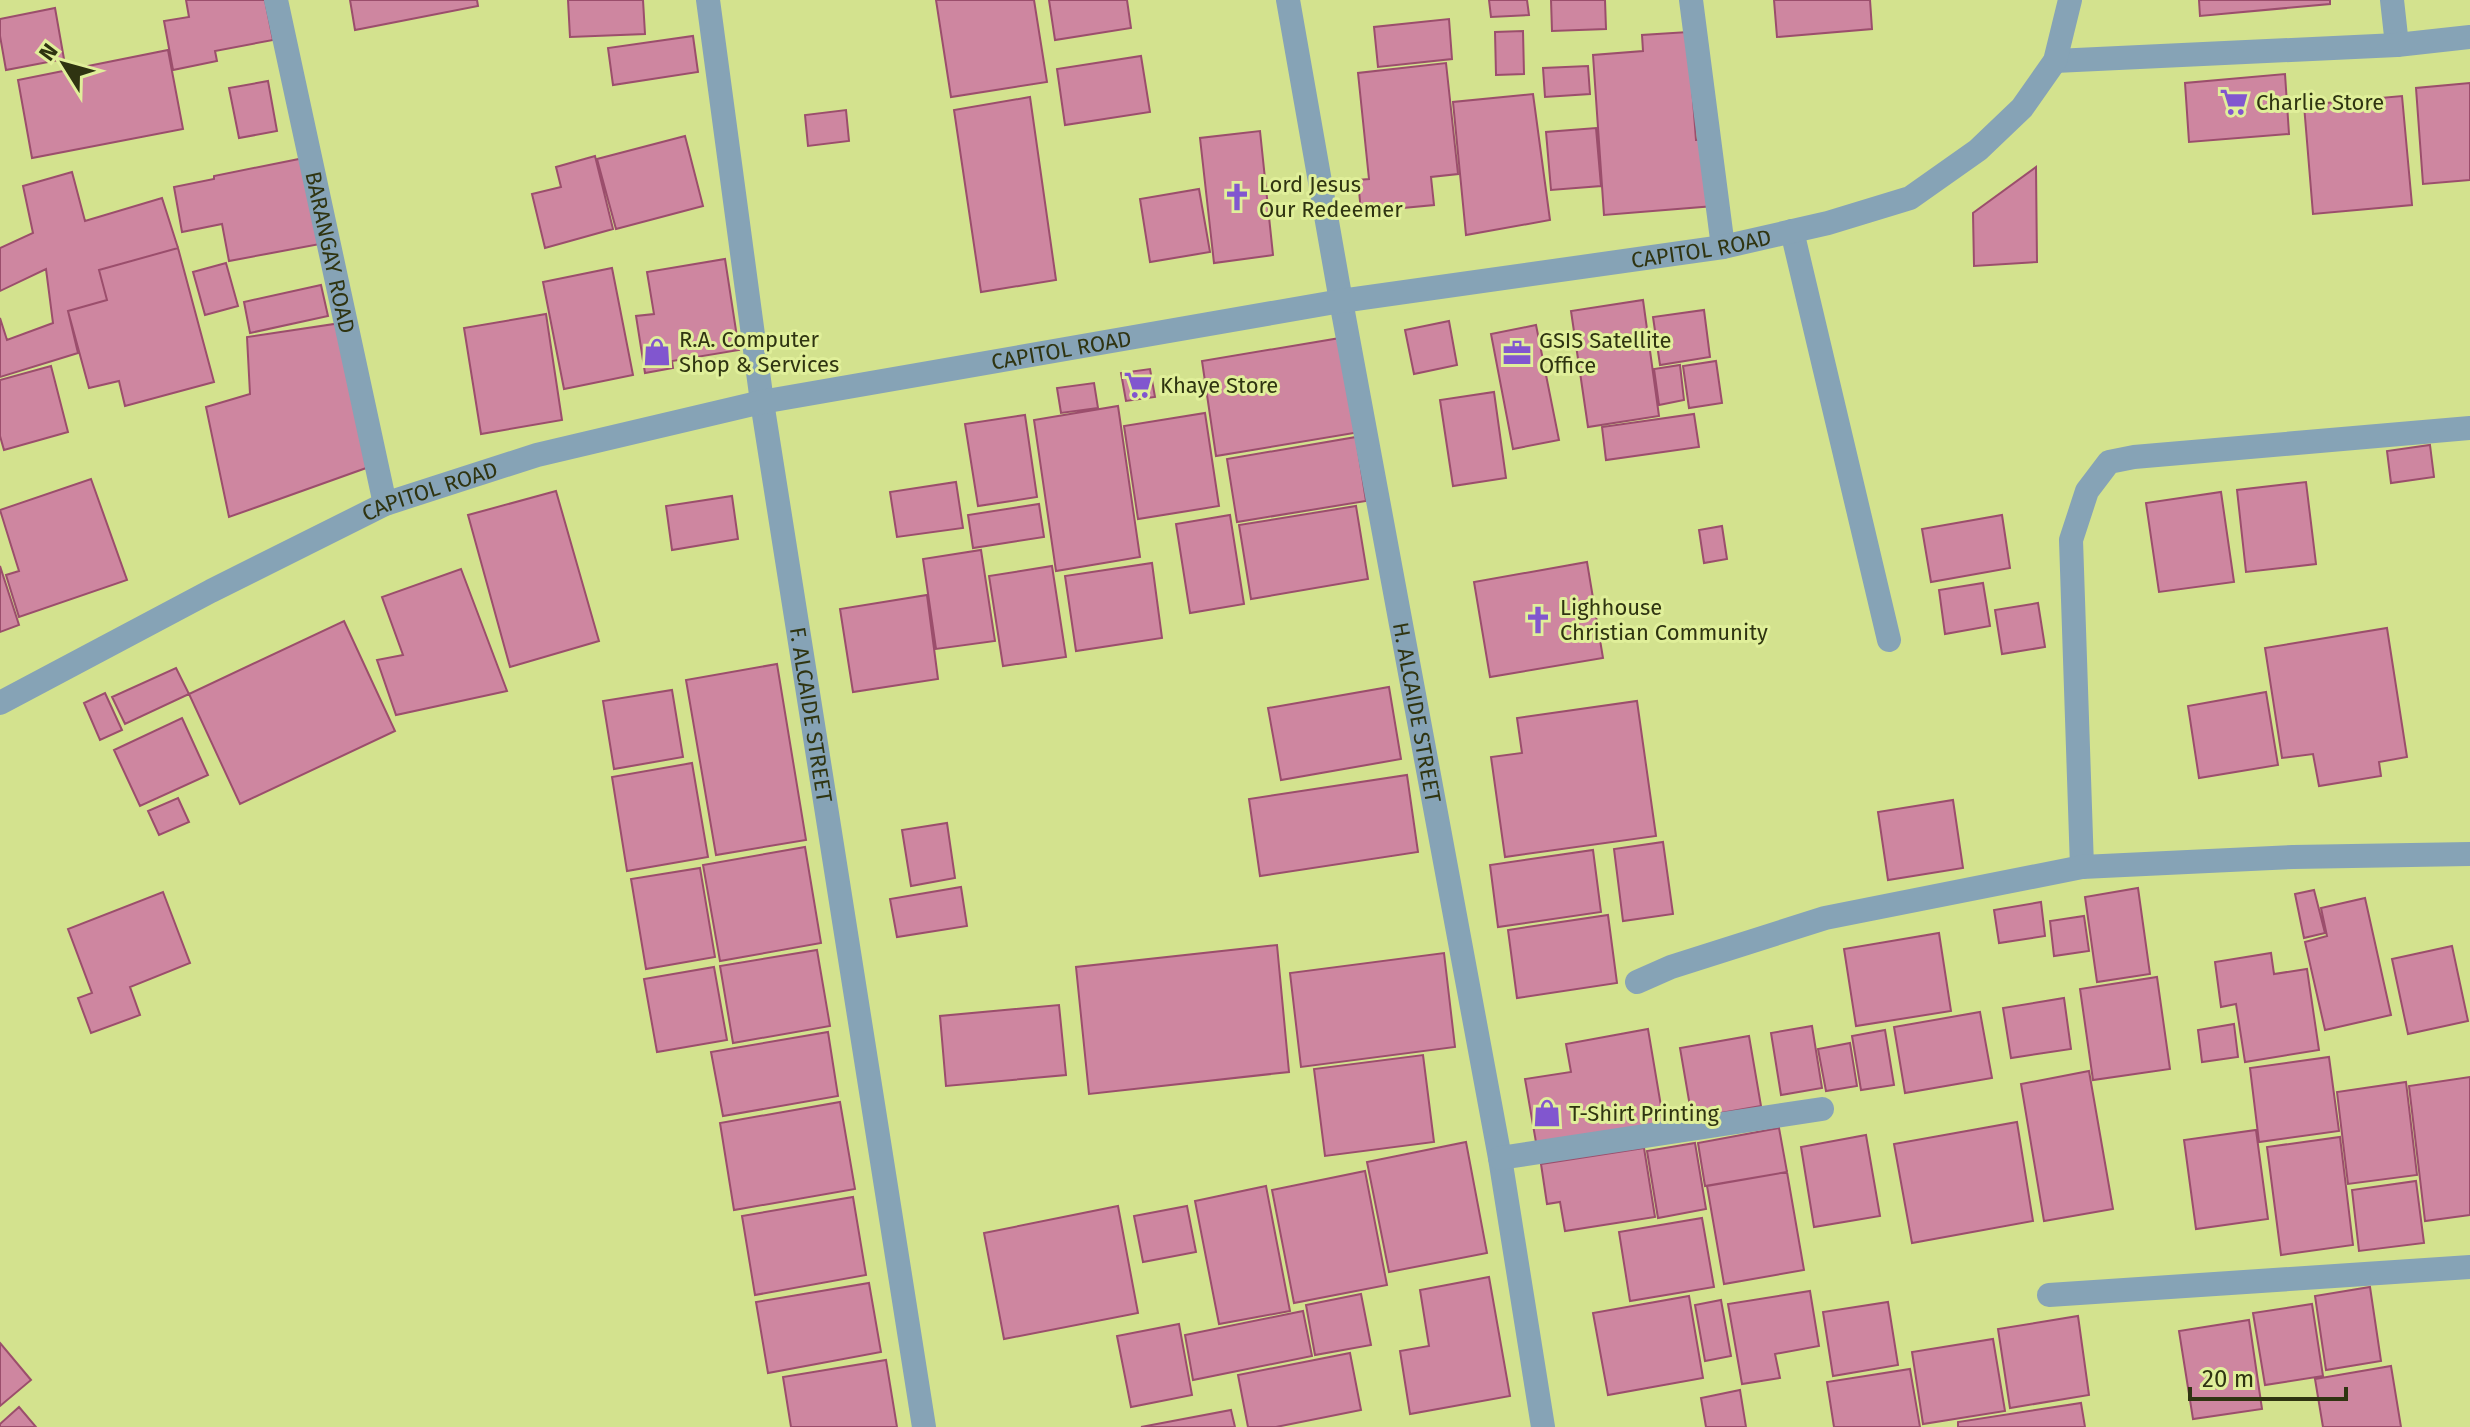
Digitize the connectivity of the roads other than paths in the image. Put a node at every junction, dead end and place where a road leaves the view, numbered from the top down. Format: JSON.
{"nodes":[{"id":1,"x":276,"y":0,"type":"edge"},
{"id":2,"x":708,"y":0,"type":"edge"},
{"id":3,"x":1288,"y":0,"type":"edge"},
{"id":4,"x":1691,"y":0,"type":"edge"},
{"id":5,"x":2070,"y":0,"type":"edge"},
{"id":6,"x":2392,"y":0,"type":"edge"},
{"id":7,"x":2470,"y":37,"type":"edge"},
{"id":8,"x":2397,"y":45,"type":"junction"},
{"id":9,"x":2055,"y":61,"type":"junction"},
{"id":10,"x":1792,"y":231,"type":"junction"},
{"id":11,"x":1723,"y":247,"type":"junction"},
{"id":12,"x":1341,"y":301,"type":"junction"},
{"id":13,"x":762,"y":402,"type":"junction"},
{"id":14,"x":2470,"y":428,"type":"edge"},
{"id":15,"x":385,"y":504,"type":"junction"},
{"id":16,"x":1889,"y":640,"type":"dead end"},
{"id":17,"x":0,"y":703,"type":"edge"},
{"id":18,"x":2470,"y":854,"type":"edge"},
{"id":19,"x":2082,"y":867,"type":"junction"},
{"id":20,"x":1637,"y":982,"type":"dead end"},
{"id":21,"x":1822,"y":1109,"type":"dead end"},
{"id":22,"x":1500,"y":1158,"type":"junction"},
{"id":23,"x":2470,"y":1267,"type":"edge"},
{"id":24,"x":2049,"y":1295,"type":"dead end"},
{"id":25,"x":924,"y":1427,"type":"edge"},
{"id":26,"x":1543,"y":1427,"type":"edge"}],
"edges":[{"from":1,"to":15,"type":"street","name":"BARANGAY ROAD"},
{"from":2,"to":13,"type":"street","name":"F. ALCAIDE STREET"},
{"from":3,"to":12,"type":"street","name":"H. ALCAIDE STREET"},
{"from":4,"to":11,"type":"street"},
{"from":5,"to":9,"type":"street","name":"CAPITOL ROAD"},
{"from":6,"to":8,"type":"street"},
{"from":7,"to":8,"type":"street"},
{"from":8,"to":9,"type":"street"},
{"from":9,"to":10,"type":"street","name":"CAPITOL ROAD"},
{"from":10,"to":11,"type":"street","name":"CAPITOL ROAD"},
{"from":10,"to":16,"type":"street"},
{"from":11,"to":12,"type":"street","name":"CAPITOL ROAD"},
{"from":12,"to":13,"type":"street","name":"CAPITOL ROAD"},
{"from":12,"to":22,"type":"street","name":"H. ALCAIDE STREET"},
{"from":13,"to":15,"type":"street","name":"CAPITOL ROAD"},
{"from":13,"to":25,"type":"street","name":"F. ALCAIDE STREET"},
{"from":14,"to":19,"type":"street"},
{"from":15,"to":17,"type":"street","name":"CAPITOL ROAD"},
{"from":18,"to":19,"type":"street"},
{"from":19,"to":20,"type":"street"},
{"from":21,"to":22,"type":"street"},
{"from":22,"to":26,"type":"street","name":"H. ALCAIDE STREET"},
{"from":23,"to":24,"type":"street"}]}
